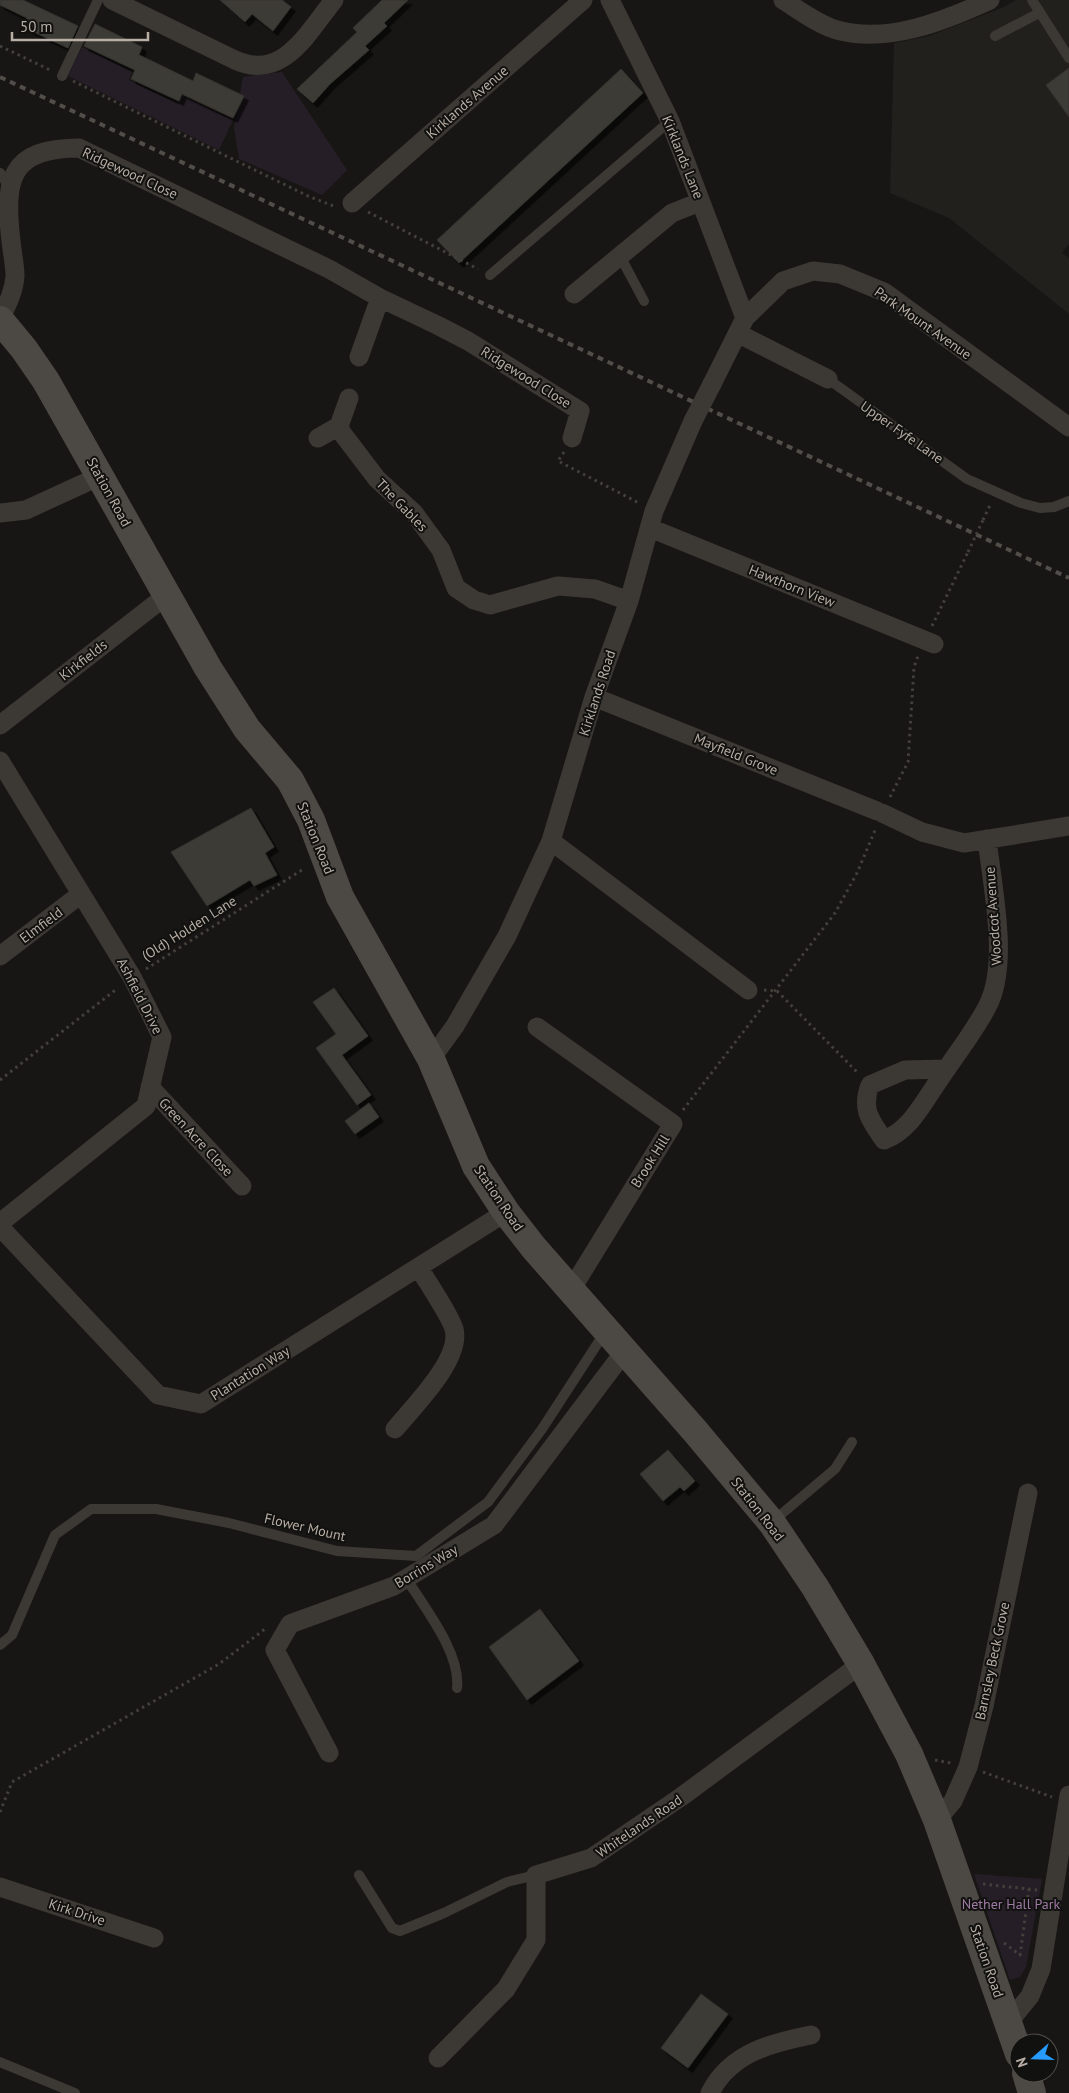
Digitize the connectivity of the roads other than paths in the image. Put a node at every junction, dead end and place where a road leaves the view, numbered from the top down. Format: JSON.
{"nodes":[{"id":1,"x":98,"y":0,"type":"edge"},
{"id":2,"x":113,"y":0,"type":"edge"},
{"id":3,"x":334,"y":0,"type":"edge"},
{"id":4,"x":583,"y":0,"type":"edge"},
{"id":5,"x":610,"y":0,"type":"edge"},
{"id":6,"x":783,"y":0,"type":"edge"},
{"id":7,"x":990,"y":0,"type":"edge"},
{"id":8,"x":1032,"y":0,"type":"edge"},
{"id":9,"x":1038,"y":13,"type":"junction"},
{"id":10,"x":996,"y":36,"type":"dead end"},
{"id":11,"x":1069,"y":58,"type":"edge"},
{"id":12,"x":62,"y":76,"type":"road end"},
{"id":13,"x":670,"y":121,"type":"junction"},
{"id":14,"x":5,"y":180,"type":"edge"},
{"id":15,"x":700,"y":202,"type":"junction"},
{"id":16,"x":352,"y":204,"type":"road end"},
{"id":17,"x":620,"y":256,"type":"junction"},
{"id":18,"x":490,"y":275,"type":"road end"},
{"id":19,"x":574,"y":294,"type":"dead end"},
{"id":20,"x":380,"y":298,"type":"junction"},
{"id":21,"x":644,"y":301,"type":"dead end"},
{"id":22,"x":0,"y":320,"type":"edge"},
{"id":23,"x":742,"y":326,"type":"junction"},
{"id":24,"x":359,"y":356,"type":"dead end"},
{"id":25,"x":828,"y":379,"type":"joint"},
{"id":26,"x":349,"y":398,"type":"dead end"},
{"id":27,"x":339,"y":426,"type":"junction"},
{"id":28,"x":1069,"y":427,"type":"edge"},
{"id":29,"x":318,"y":438,"type":"dead end"},
{"id":30,"x":572,"y":438,"type":"road end"},
{"id":31,"x":100,"y":476,"type":"junction"},
{"id":32,"x":1069,"y":501,"type":"edge"},
{"id":33,"x":0,"y":513,"type":"edge"},
{"id":34,"x":652,"y":519,"type":"junction"},
{"id":35,"x":167,"y":595,"type":"junction"},
{"id":36,"x":629,"y":601,"type":"junction"},
{"id":37,"x":932,"y":643,"type":"road end"},
{"id":38,"x":594,"y":697,"type":"junction"},
{"id":39,"x":0,"y":725,"type":"edge"},
{"id":40,"x":0,"y":761,"type":"edge"},
{"id":41,"x":1069,"y":826,"type":"edge"},
{"id":42,"x":987,"y":839,"type":"junction"},
{"id":43,"x":551,"y":841,"type":"junction"},
{"id":44,"x":81,"y":894,"type":"junction"},
{"id":45,"x":0,"y":956,"type":"edge"},
{"id":46,"x":748,"y":990,"type":"dead end"},
{"id":47,"x":537,"y":1027,"type":"dead end"},
{"id":48,"x":431,"y":1059,"type":"junction"},
{"id":49,"x":946,"y":1069,"type":"junction"},
{"id":50,"x":150,"y":1087,"type":"junction"},
{"id":51,"x":242,"y":1186,"type":"dead end"},
{"id":52,"x":506,"y":1212,"type":"junction"},
{"id":53,"x":0,"y":1225,"type":"edge"},
{"id":54,"x":419,"y":1268,"type":"junction"},
{"id":55,"x":571,"y":1290,"type":"junction"},
{"id":56,"x":606,"y":1331,"type":"junction"},
{"id":57,"x":624,"y":1352,"type":"junction"},
{"id":58,"x":395,"y":1429,"type":"dead end"},
{"id":59,"x":852,"y":1442,"type":"dead end"},
{"id":60,"x":1028,"y":1493,"type":"dead end"},
{"id":61,"x":772,"y":1523,"type":"junction"},
{"id":62,"x":406,"y":1578,"type":"junction"},
{"id":63,"x":0,"y":1645,"type":"edge"},
{"id":64,"x":861,"y":1664,"type":"junction"},
{"id":65,"x":457,"y":1688,"type":"dead end"},
{"id":66,"x":328,"y":1753,"type":"dead end"},
{"id":67,"x":1068,"y":1799,"type":"edge"},
{"id":68,"x":936,"y":1820,"type":"junction"},
{"id":69,"x":360,"y":1875,"type":"dead end"},
{"id":70,"x":536,"y":1875,"type":"junction"},
{"id":71,"x":0,"y":1887,"type":"edge"},
{"id":72,"x":154,"y":1938,"type":"dead end"},
{"id":73,"x":1008,"y":2023,"type":"junction"},
{"id":74,"x":1012,"y":2033,"type":"edge"},
{"id":75,"x":811,"y":2035,"type":"dead end"},
{"id":76,"x":438,"y":2058,"type":"dead end"},
{"id":77,"x":0,"y":2062,"type":"edge"},
{"id":78,"x":76,"y":2093,"type":"edge"},
{"id":79,"x":710,"y":2093,"type":"edge"}],
"edges":[{"from":1,"to":12,"type":"lane"},
{"from":2,"to":3,"type":"street"},
{"from":4,"to":16,"type":"street","name":"Kirklands Avenue"},
{"from":5,"to":13,"type":"street","name":"Kirklands Lane"},
{"from":6,"to":7,"type":"street"},
{"from":8,"to":9,"type":"lane"},
{"from":9,"to":10,"type":"lane"},
{"from":9,"to":11,"type":"lane"},
{"from":13,"to":15,"type":"street","name":"Kirklands Lane"},
{"from":13,"to":18,"type":"lane"},
{"from":14,"to":20,"type":"street","name":"Ridgewood Close"},
{"from":14,"to":22,"type":"street","name":"Ridgewood Close"},
{"from":15,"to":17,"type":"street"},
{"from":15,"to":23,"type":"street","name":"Kirklands Lane"},
{"from":17,"to":19,"type":"street"},
{"from":17,"to":21,"type":"lane"},
{"from":20,"to":24,"type":"street"},
{"from":20,"to":30,"type":"street","name":"Ridgewood Close"},
{"from":22,"to":31,"type":"street","name":"Station Road"},
{"from":23,"to":25,"type":"street","name":"Upper Fyfe Lane"},
{"from":23,"to":28,"type":"street","name":"Park Mount Avenue"},
{"from":23,"to":34,"type":"street","name":"Kirklands Road","bridge":true},
{"from":25,"to":32,"type":"lane","name":"Upper Fyfe Lane"},
{"from":26,"to":27,"type":"street"},
{"from":27,"to":29,"type":"street"},
{"from":27,"to":36,"type":"street","name":"The Gables"},
{"from":31,"to":33,"type":"street"},
{"from":31,"to":35,"type":"street","name":"Station Road"},
{"from":34,"to":36,"type":"street","name":"Kirklands Road"},
{"from":34,"to":37,"type":"street","name":"Hawthorn View"},
{"from":35,"to":39,"type":"street","name":"Kirkfields"},
{"from":35,"to":48,"type":"street","name":"Station Road"},
{"from":36,"to":38,"type":"street","name":"Kirklands Road"},
{"from":38,"to":42,"type":"street","name":"Mayfield Grove"},
{"from":38,"to":43,"type":"street","name":"Kirklands Road"},
{"from":40,"to":44,"type":"street","name":"Ashfield Drive"},
{"from":41,"to":42,"type":"street"},
{"from":42,"to":49,"type":"street","name":"Woodcot Avenue"},
{"from":43,"to":46,"type":"street"},
{"from":43,"to":48,"type":"street","name":"Kirklands Road"},
{"from":44,"to":45,"type":"street","name":"Elmfield"},
{"from":44,"to":50,"type":"street","name":"Ashfield Drive"},
{"from":47,"to":55,"type":"street","name":"Brook Hill"},
{"from":48,"to":52,"type":"street","name":"Station Road"},
{"from":49,"to":49,"type":"street","name":"Woodcot Avenue"},
{"from":50,"to":51,"type":"street","name":"Green Acre Close"},
{"from":50,"to":53,"type":"street","name":"Ashfield Drive"},
{"from":52,"to":54,"type":"street","name":"Plantation Way"},
{"from":52,"to":55,"type":"street","name":"Station Road"},
{"from":53,"to":54,"type":"street","name":"Plantation Way"},
{"from":54,"to":58,"type":"street"},
{"from":55,"to":56,"type":"street","name":"Station Road"},
{"from":56,"to":57,"type":"street","name":"Station Road"},
{"from":56,"to":63,"type":"lane","name":"Flower Mount"},
{"from":57,"to":61,"type":"street","name":"Station Road"},
{"from":57,"to":62,"type":"street","name":"Borrins Way"},
{"from":59,"to":61,"type":"lane"},
{"from":60,"to":68,"type":"street","name":"Barnsley Beck Grove"},
{"from":61,"to":64,"type":"street","name":"Station Road"},
{"from":62,"to":65,"type":"lane"},
{"from":62,"to":66,"type":"street","name":"Borrins Way"},
{"from":64,"to":68,"type":"street","name":"Station Road"},
{"from":64,"to":70,"type":"street","name":"Whitelands Road"},
{"from":67,"to":73,"type":"street"},
{"from":68,"to":73,"type":"street","name":"Station Road"},
{"from":69,"to":70,"type":"lane"},
{"from":70,"to":76,"type":"street"},
{"from":71,"to":72,"type":"street","name":"Kirk Drive"},
{"from":73,"to":74,"type":"street","name":"Station Road"},
{"from":75,"to":79,"type":"street"},
{"from":77,"to":78,"type":"lane"}]}
